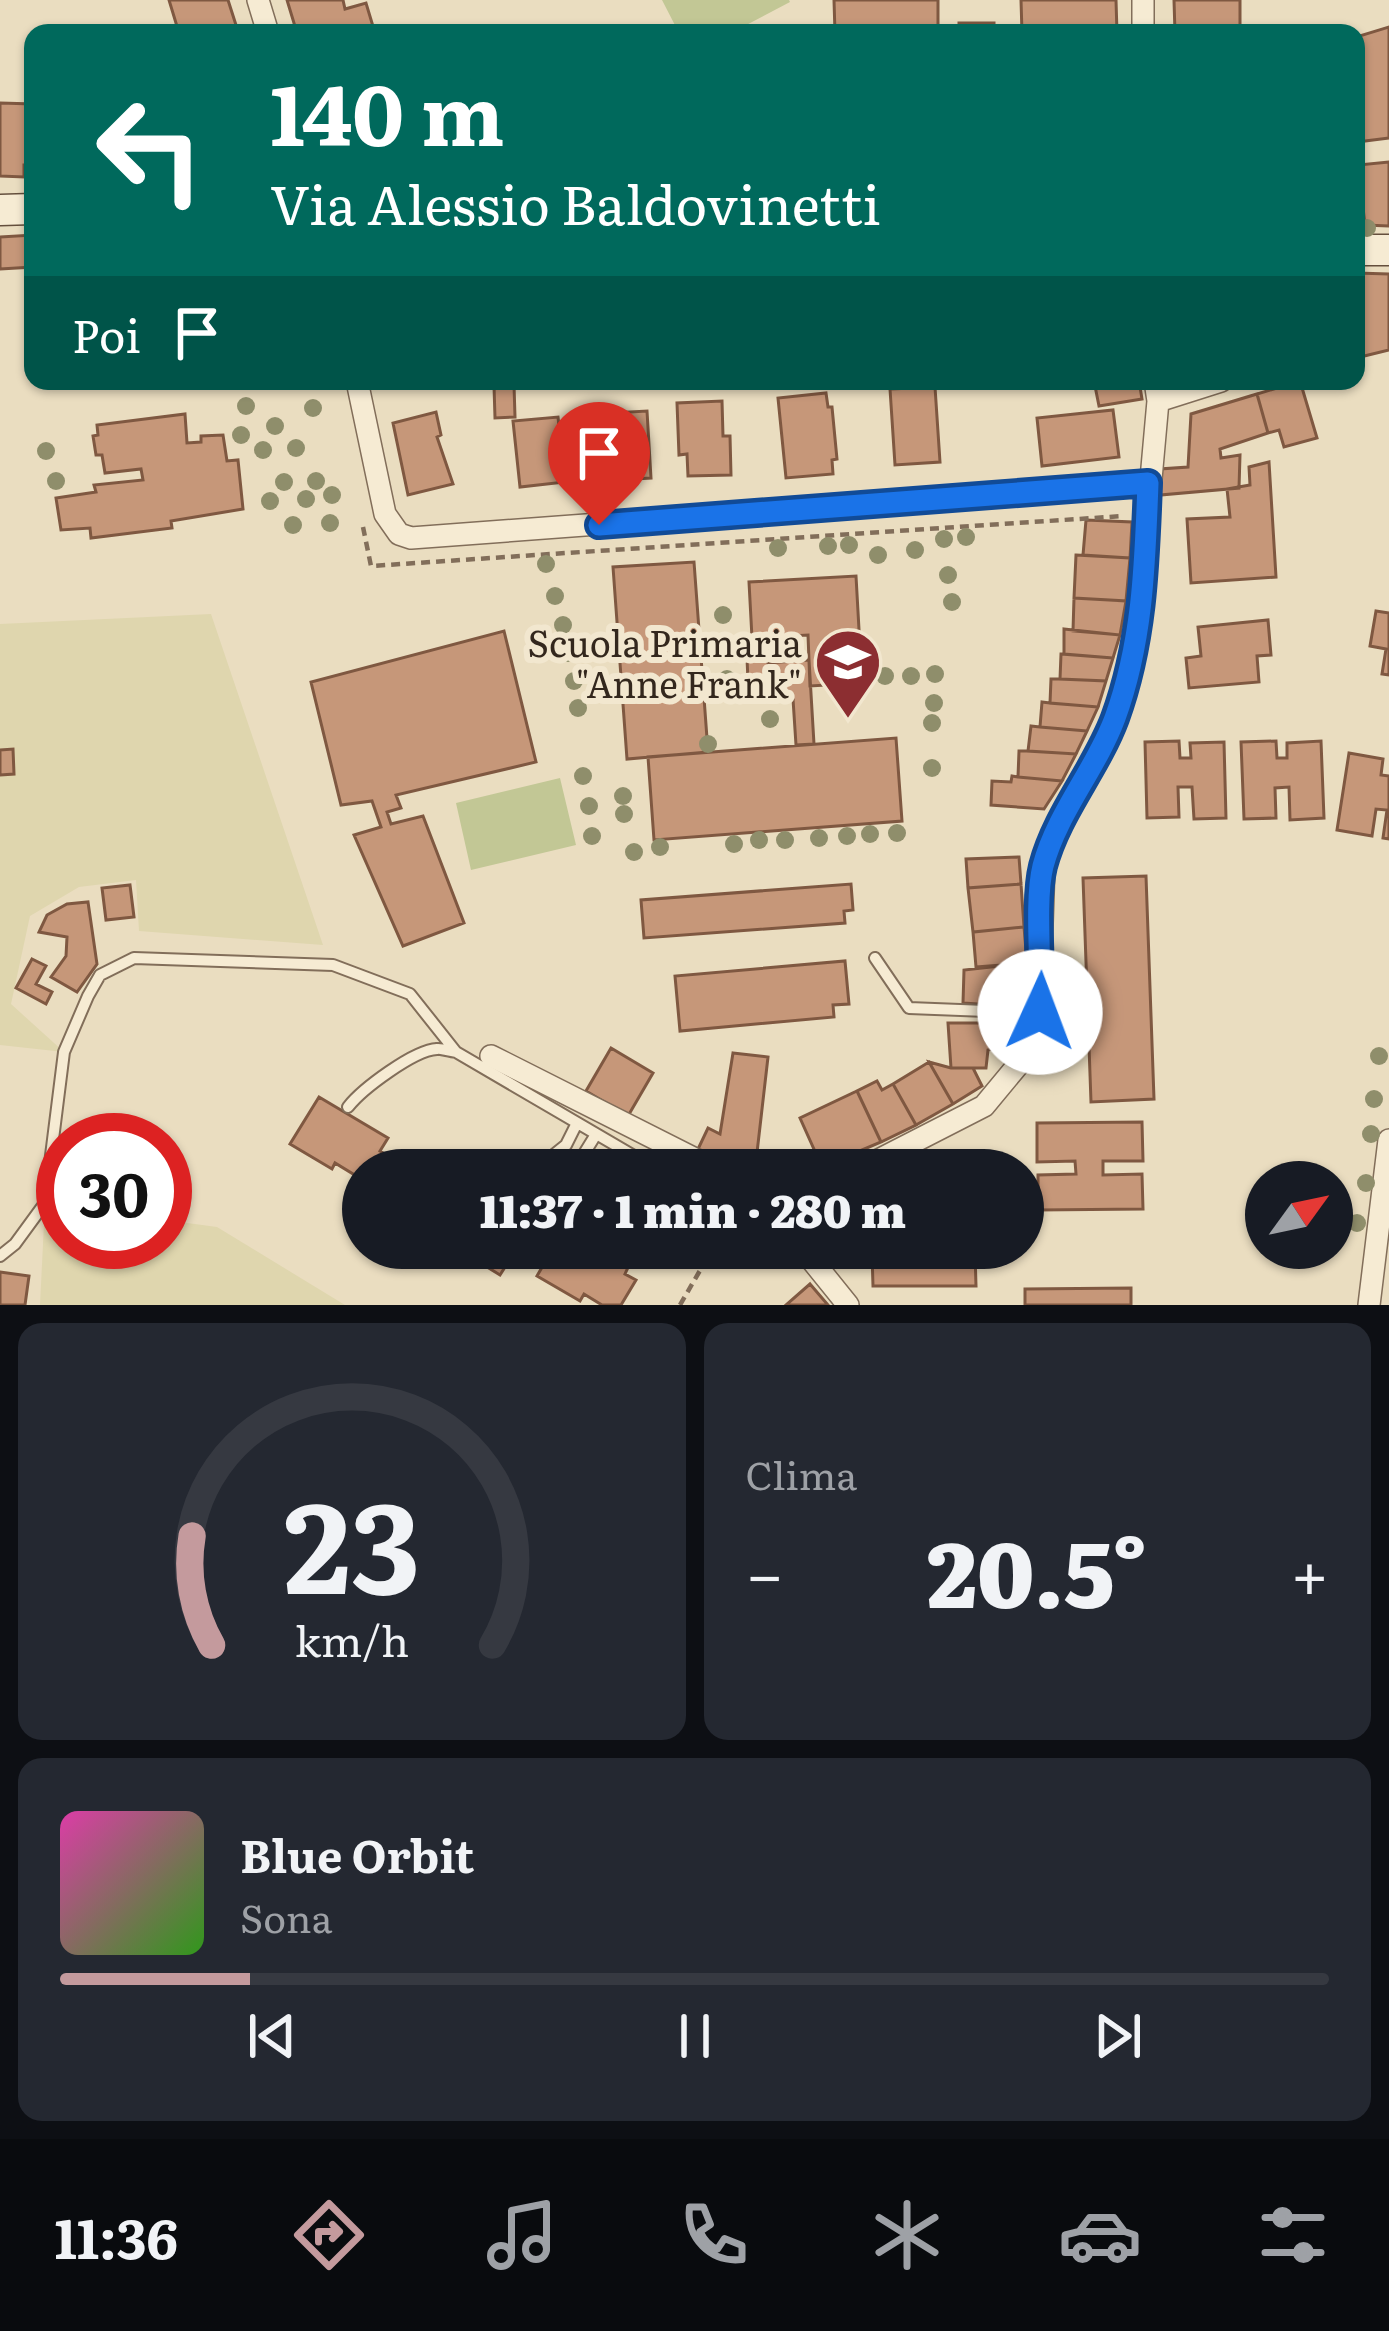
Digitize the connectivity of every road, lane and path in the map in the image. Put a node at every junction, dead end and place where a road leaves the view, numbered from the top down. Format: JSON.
{"nodes":[{"id":1,"x":359,"y":390,"type":"edge"},
{"id":2,"x":1156,"y":391,"type":"edge"},
{"id":3,"x":1148,"y":483,"type":"junction"},
{"id":4,"x":875,"y":958,"type":"dead end"},
{"id":5,"x":1040,"y":1012,"type":"junction"},
{"id":6,"x":456,"y":1052,"type":"junction"},
{"id":7,"x":491,"y":1056,"type":"dead end"},
{"id":8,"x":348,"y":1107,"type":"dead end"},
{"id":9,"x":577,"y":1124,"type":"junction"},
{"id":10,"x":595,"y":1136,"type":"junction"},
{"id":11,"x":1389,"y":1140,"type":"edge"},
{"id":12,"x":561,"y":1149,"type":"edge"},
{"id":13,"x":587,"y":1149,"type":"edge"},
{"id":14,"x":619,"y":1149,"type":"edge"},
{"id":15,"x":675,"y":1149,"type":"edge"},
{"id":16,"x":900,"y":1149,"type":"edge"},
{"id":17,"x":0,"y":1256,"type":"edge"},
{"id":18,"x":701,"y":1269,"type":"edge"},
{"id":19,"x":819,"y":1269,"type":"edge"},
{"id":20,"x":680,"y":1305,"type":"edge"},
{"id":21,"x":848,"y":1305,"type":"edge"},
{"id":22,"x":1369,"y":1305,"type":"edge"}],
"edges":[{"from":1,"to":3,"type":"street"},
{"from":2,"to":3,"type":"street"},
{"from":3,"to":5,"type":"street"},
{"from":4,"to":5,"type":"lane"},
{"from":5,"to":16,"type":"street"},
{"from":6,"to":8,"type":"lane"},
{"from":6,"to":9,"type":"lane"},
{"from":6,"to":17,"type":"lane"},
{"from":7,"to":15,"type":"street"},
{"from":9,"to":10,"type":"lane"},
{"from":9,"to":12,"type":"lane"},
{"from":10,"to":13,"type":"lane"},
{"from":10,"to":14,"type":"lane"},
{"from":11,"to":22,"type":"street"},
{"from":18,"to":20,"type":"path"},
{"from":19,"to":21,"type":"street"}]}
